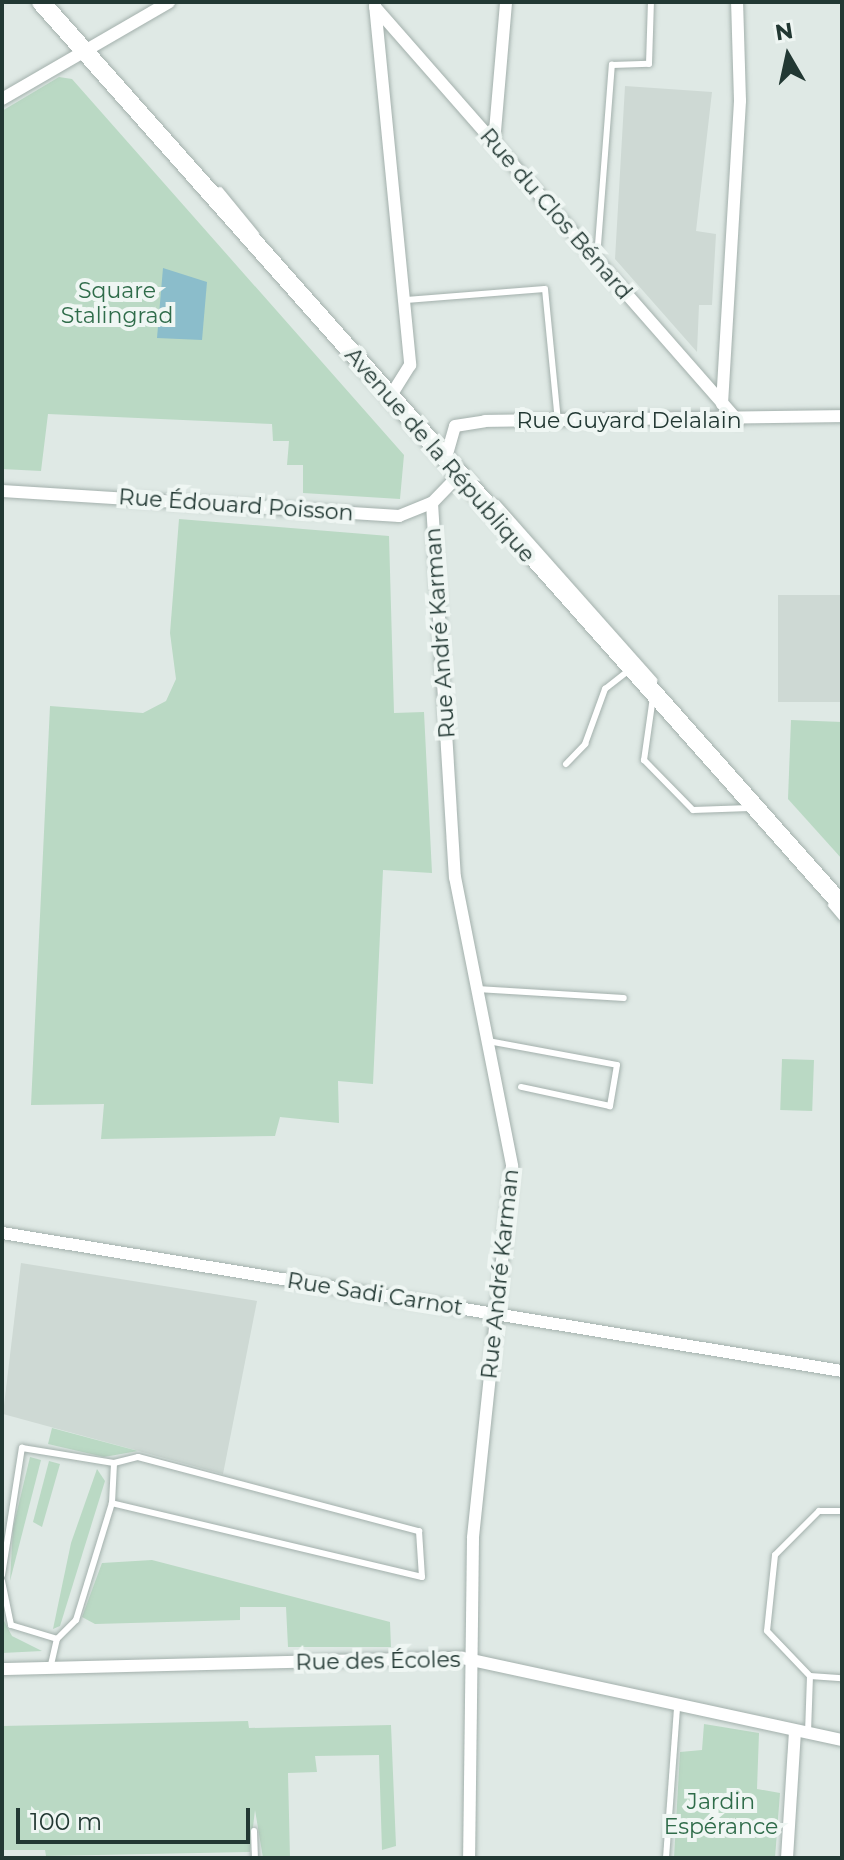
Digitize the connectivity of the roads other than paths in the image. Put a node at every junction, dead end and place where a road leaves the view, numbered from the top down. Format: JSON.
{"nodes":[{"id":1,"x":41,"y":2,"type":"edge"},
{"id":2,"x":169,"y":2,"type":"edge"},
{"id":3,"x":506,"y":2,"type":"edge"},
{"id":4,"x":651,"y":2,"type":"edge"},
{"id":5,"x":737,"y":2,"type":"edge"},
{"id":6,"x":375,"y":5,"type":"edge"},
{"id":7,"x":82,"y":49,"type":"junction"},
{"id":8,"x":2,"y":99,"type":"edge"},
{"id":9,"x":494,"y":143,"type":"junction"},
{"id":10,"x":597,"y":262,"type":"junction"},
{"id":11,"x":406,"y":300,"type":"junction"},
{"id":12,"x":391,"y":396,"type":"junction"},
{"id":13,"x":722,"y":404,"type":"junction"},
{"id":14,"x":842,"y":416,"type":"edge"},
{"id":15,"x":738,"y":421,"type":"junction"},
{"id":16,"x":558,"y":422,"type":"junction"},
{"id":17,"x":445,"y":462,"type":"junction"},
{"id":18,"x":457,"y":477,"type":"junction"},
{"id":19,"x":2,"y":491,"type":"edge"},
{"id":20,"x":432,"y":503,"type":"junction"},
{"id":21,"x":629,"y":670,"type":"junction"},
{"id":22,"x":653,"y":697,"type":"junction"},
{"id":23,"x":684,"y":732,"type":"junction"},
{"id":24,"x":566,"y":764,"type":"dead end"},
{"id":25,"x":750,"y":808,"type":"junction"},
{"id":26,"x":817,"y":877,"type":"junction"},
{"id":27,"x":842,"y":905,"type":"edge"},
{"id":28,"x":842,"y":918,"type":"edge"},
{"id":29,"x":477,"y":989,"type":"junction"},
{"id":30,"x":624,"y":998,"type":"dead end"},
{"id":31,"x":488,"y":1041,"type":"junction"},
{"id":32,"x":521,"y":1087,"type":"dead end"},
{"id":33,"x":2,"y":1233,"type":"edge"},
{"id":34,"x":498,"y":1313,"type":"junction"},
{"id":35,"x":842,"y":1371,"type":"edge"},
{"id":36,"x":114,"y":1463,"type":"junction"},
{"id":37,"x":112,"y":1503,"type":"junction"},
{"id":38,"x":842,"y":1511,"type":"edge"},
{"id":39,"x":2,"y":1575,"type":"edge"},
{"id":40,"x":2,"y":1581,"type":"edge"},
{"id":41,"x":57,"y":1639,"type":"junction"},
{"id":42,"x":471,"y":1660,"type":"junction"},
{"id":43,"x":2,"y":1669,"type":"edge"},
{"id":44,"x":50,"y":1669,"type":"junction"},
{"id":45,"x":810,"y":1676,"type":"junction"},
{"id":46,"x":842,"y":1678,"type":"edge"},
{"id":47,"x":677,"y":1708,"type":"junction"},
{"id":48,"x":802,"y":1732,"type":"junction"},
{"id":49,"x":842,"y":1740,"type":"edge"},
{"id":50,"x":254,"y":1831,"type":"dead end"},
{"id":51,"x":255,"y":1858,"type":"edge"},
{"id":52,"x":469,"y":1858,"type":"edge"},
{"id":53,"x":666,"y":1858,"type":"edge"},
{"id":54,"x":787,"y":1858,"type":"edge"}],
"edges":[{"from":1,"to":7,"type":"main road","name":"Avenue de la République"},
{"from":2,"to":7,"type":"street"},
{"from":3,"to":9,"type":"street"},
{"from":4,"to":10,"type":"lane"},
{"from":5,"to":13,"type":"street"},
{"from":6,"to":9,"type":"street","name":"Rue du Clos Bénard"},
{"from":6,"to":11,"type":"street"},
{"from":7,"to":8,"type":"street"},
{"from":7,"to":12,"type":"main road","name":"Avenue de la République"},
{"from":9,"to":10,"type":"street","name":"Rue du Clos Bénard"},
{"from":10,"to":13,"type":"street","name":"Rue du Clos Bénard"},
{"from":11,"to":12,"type":"street"},
{"from":11,"to":16,"type":"lane"},
{"from":12,"to":17,"type":"main road","name":"Avenue de la République"},
{"from":13,"to":15,"type":"street","name":"Rue du Clos Bénard"},
{"from":14,"to":15,"type":"street","name":"Rue Guyard Delalain"},
{"from":15,"to":16,"type":"street","name":"Rue Guyard Delalain"},
{"from":16,"to":17,"type":"street","name":"Rue Guyard Delalain"},
{"from":17,"to":18,"type":"main road","name":"Avenue de la République"},
{"from":18,"to":20,"type":"street","name":"Rue Édouard Poisson"},
{"from":18,"to":21,"type":"main road","name":"Avenue de la République"},
{"from":18,"to":23,"type":"lane"},
{"from":19,"to":20,"type":"street","name":"Rue Édouard Poisson"},
{"from":20,"to":29,"type":"street","name":"Rue André Karman"},
{"from":21,"to":22,"type":"main road","name":"Avenue de la République"},
{"from":21,"to":24,"type":"lane"},
{"from":22,"to":23,"type":"main road","name":"Avenue de la République"},
{"from":22,"to":25,"type":"lane"},
{"from":23,"to":25,"type":"main road","name":"Avenue de la République"},
{"from":25,"to":26,"type":"main road","name":"Avenue de la République"},
{"from":26,"to":27,"type":"main road","name":"Avenue de la République"},
{"from":26,"to":28,"type":"lane"},
{"from":29,"to":30,"type":"lane"},
{"from":29,"to":31,"type":"street","name":"Rue André Karman"},
{"from":31,"to":32,"type":"lane"},
{"from":31,"to":34,"type":"street","name":"Rue André Karman"},
{"from":33,"to":34,"type":"street","name":"Rue Sadi Carnot"},
{"from":34,"to":35,"type":"street","name":"Rue Sadi Carnot"},
{"from":34,"to":42,"type":"street","name":"Rue André Karman"},
{"from":36,"to":37,"type":"lane"},
{"from":36,"to":37,"type":"lane"},
{"from":36,"to":39,"type":"lane"},
{"from":37,"to":41,"type":"lane"},
{"from":38,"to":45,"type":"lane"},
{"from":40,"to":41,"type":"lane"},
{"from":41,"to":44,"type":"lane"},
{"from":42,"to":44,"type":"street","name":"Rue des Écoles"},
{"from":42,"to":47,"type":"street","name":"Rue des Écoles"},
{"from":42,"to":52,"type":"street","name":"Rue André Karman"},
{"from":43,"to":44,"type":"street","name":"Rue des Écoles"},
{"from":45,"to":46,"type":"lane"},
{"from":45,"to":48,"type":"lane"},
{"from":47,"to":48,"type":"street","name":"Rue des Écoles"},
{"from":47,"to":53,"type":"lane"},
{"from":48,"to":49,"type":"street","name":"Rue des Écoles"},
{"from":48,"to":54,"type":"street"},
{"from":50,"to":51,"type":"lane"}]}
